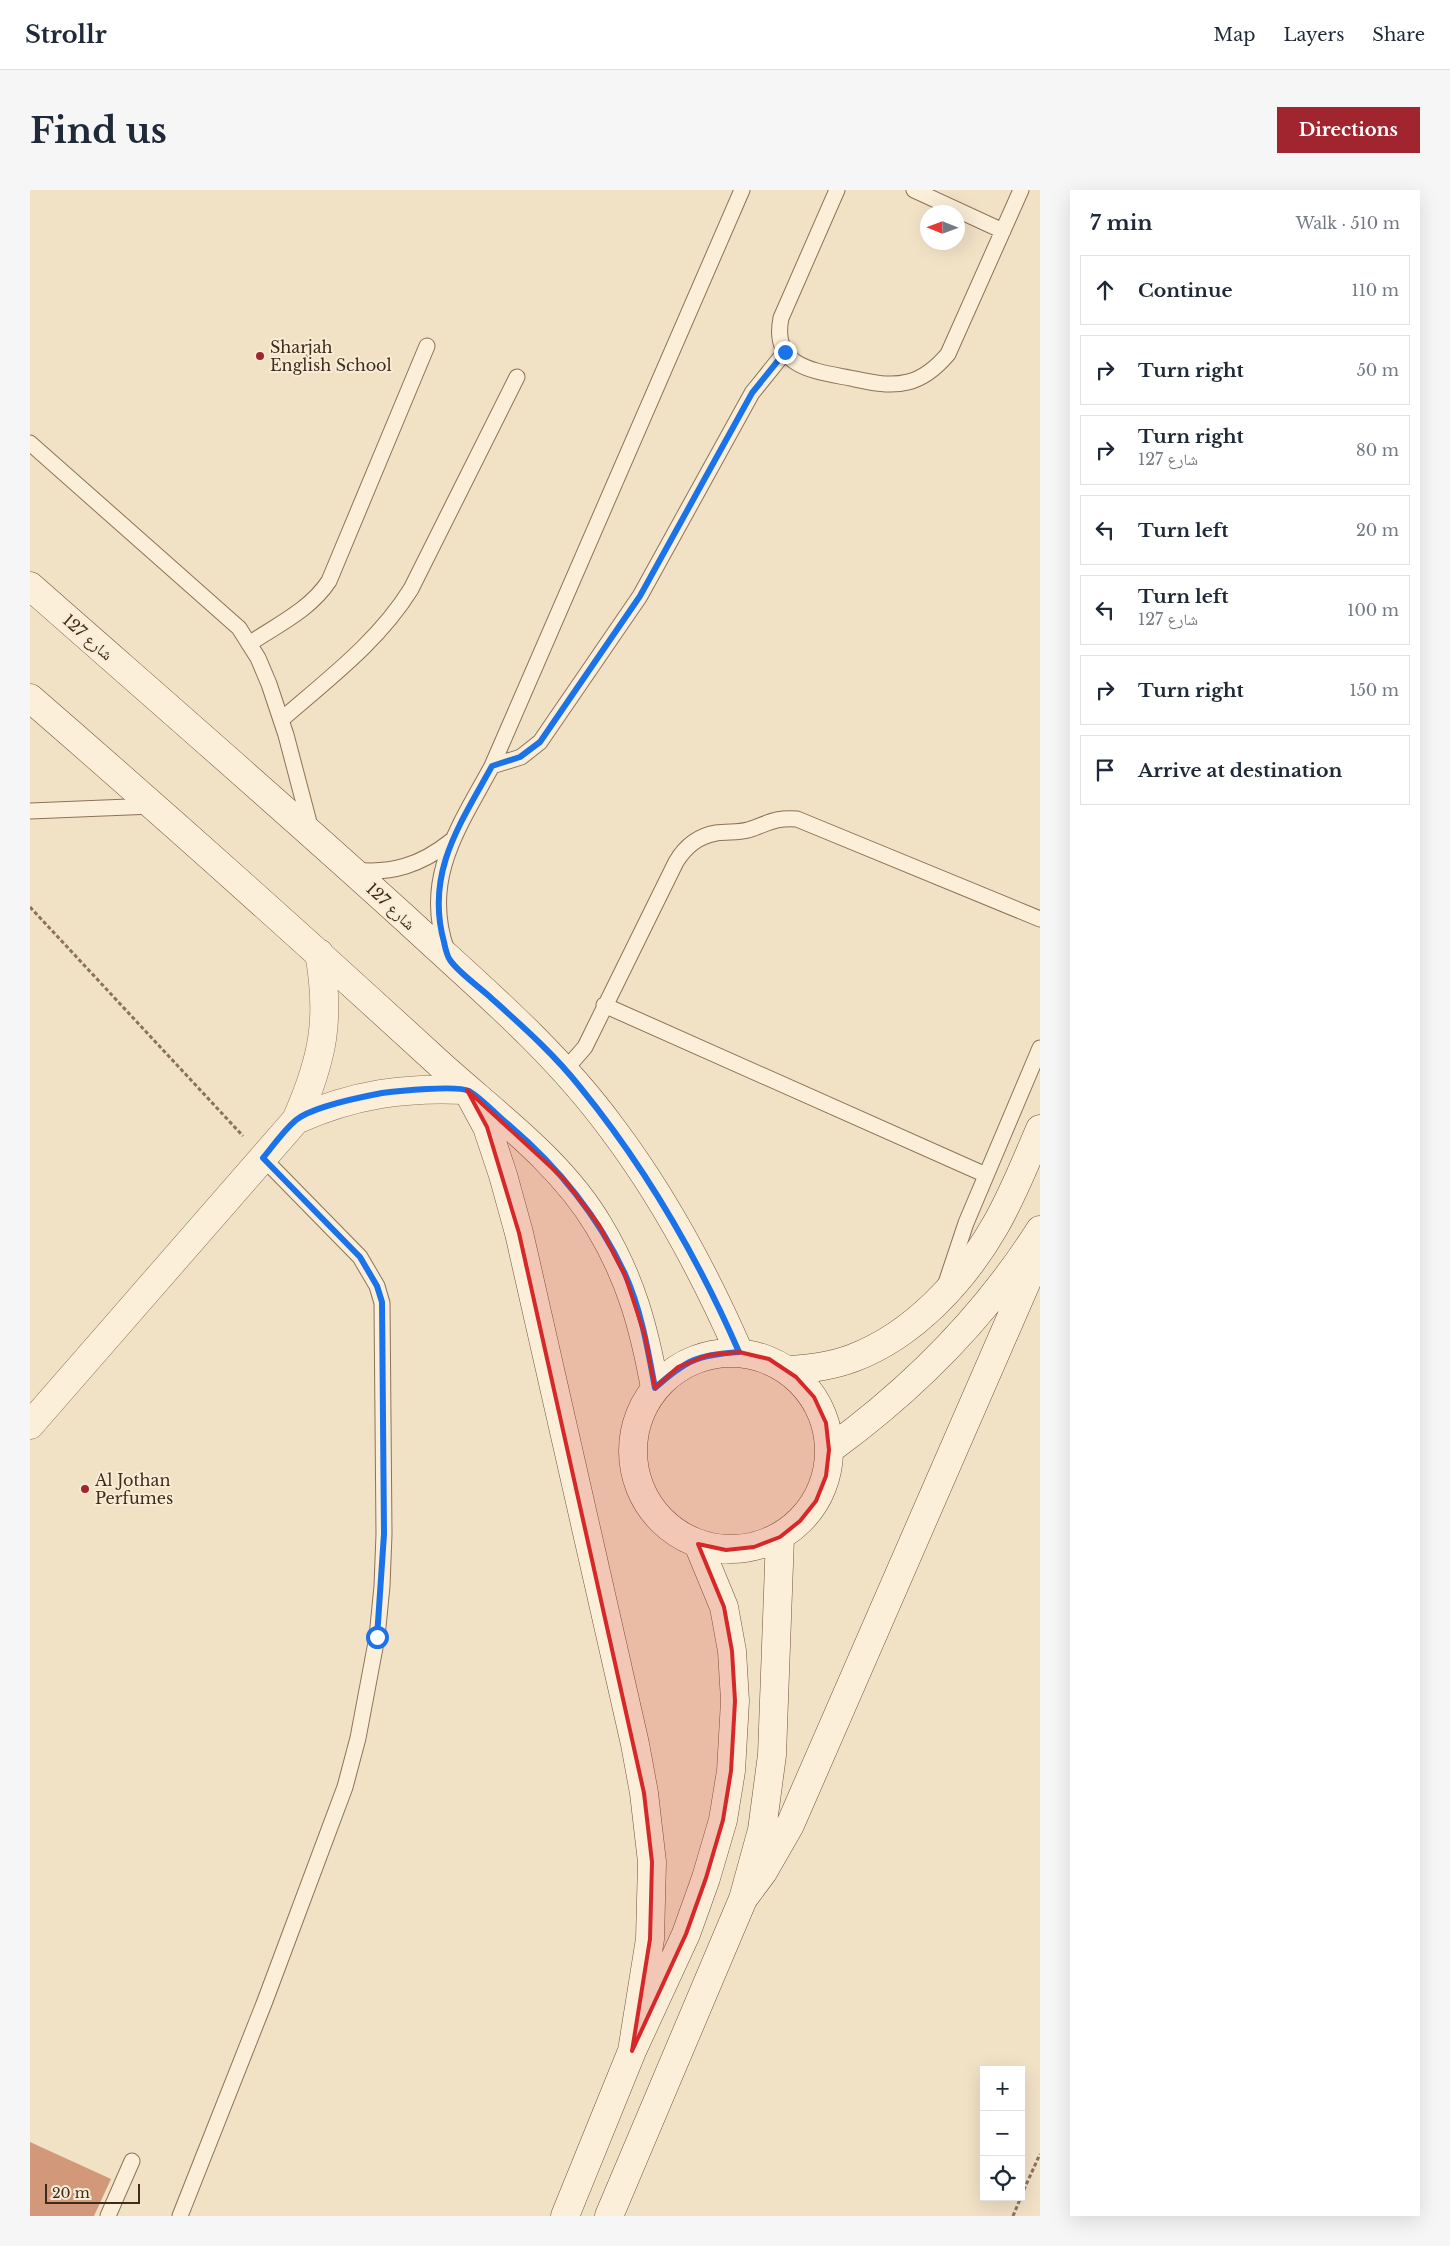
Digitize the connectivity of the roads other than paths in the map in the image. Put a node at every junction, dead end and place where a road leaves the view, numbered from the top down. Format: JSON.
{"nodes":[{"id":1,"x":742,"y":190,"type":"edge"},
{"id":2,"x":837,"y":190,"type":"edge"},
{"id":3,"x":914,"y":190,"type":"edge"},
{"id":4,"x":1021,"y":190,"type":"edge"},
{"id":5,"x":1003,"y":231,"type":"junction"},
{"id":6,"x":427,"y":346,"type":"dead end"},
{"id":7,"x":785,"y":352,"type":"junction"},
{"id":8,"x":517,"y":377,"type":"dead end"},
{"id":9,"x":30,"y":443,"type":"edge"},
{"id":10,"x":30,"y":586,"type":"edge"},
{"id":11,"x":249,"y":644,"type":"junction"},
{"id":12,"x":30,"y":698,"type":"edge"},
{"id":13,"x":281,"y":720,"type":"junction"},
{"id":14,"x":492,"y":766,"type":"junction"},
{"id":15,"x":154,"y":806,"type":"junction"},
{"id":16,"x":30,"y":811,"type":"edge"},
{"id":17,"x":312,"y":834,"type":"junction"},
{"id":18,"x":452,"y":840,"type":"junction"},
{"id":19,"x":352,"y":870,"type":"junction"},
{"id":20,"x":1040,"y":919,"type":"edge"},
{"id":21,"x":319,"y":953,"type":"junction"},
{"id":22,"x":450,"y":960,"type":"junction"},
{"id":23,"x":604,"y":1005,"type":"junction"},
{"id":24,"x":1040,"y":1048,"type":"edge"},
{"id":25,"x":565,"y":1070,"type":"junction"},
{"id":26,"x":468,"y":1090,"type":"junction"},
{"id":27,"x":296,"y":1120,"type":"junction"},
{"id":28,"x":1040,"y":1129,"type":"edge"},
{"id":29,"x":263,"y":1158,"type":"junction"},
{"id":30,"x":986,"y":1175,"type":"junction"},
{"id":31,"x":1040,"y":1230,"type":"edge"},
{"id":32,"x":1040,"y":1251,"type":"edge"},
{"id":33,"x":941,"y":1298,"type":"junction"},
{"id":34,"x":739,"y":1352,"type":"junction"},
{"id":35,"x":787,"y":1370,"type":"junction"},
{"id":36,"x":655,"y":1388,"type":"junction"},
{"id":37,"x":30,"y":1425,"type":"edge"},
{"id":38,"x":829,"y":1450,"type":"junction"},
{"id":39,"x":780,"y":1537,"type":"junction"},
{"id":40,"x":698,"y":1544,"type":"junction"},
{"id":41,"x":743,"y":1899,"type":"junction"},
{"id":42,"x":632,"y":2051,"type":"junction"},
{"id":43,"x":132,"y":2161,"type":"dead end"},
{"id":44,"x":108,"y":2216,"type":"edge"},
{"id":45,"x":180,"y":2216,"type":"edge"},
{"id":46,"x":565,"y":2216,"type":"edge"},
{"id":47,"x":609,"y":2216,"type":"edge"}],
"edges":[{"from":1,"to":14,"type":"lane"},
{"from":2,"to":7,"type":"lane"},
{"from":3,"to":5,"type":"lane"},
{"from":4,"to":5,"type":"lane"},
{"from":5,"to":7,"type":"lane"},
{"from":6,"to":11,"type":"lane"},
{"from":7,"to":14,"type":"lane"},
{"from":8,"to":13,"type":"lane"},
{"from":9,"to":11,"type":"lane"},
{"from":10,"to":17,"type":"street","name":"شارع 127"},
{"from":11,"to":13,"type":"lane"},
{"from":12,"to":15,"type":"street"},
{"from":13,"to":17,"type":"lane"},
{"from":14,"to":18,"type":"lane"},
{"from":15,"to":16,"type":"lane"},
{"from":15,"to":21,"type":"street"},
{"from":17,"to":19,"type":"street","name":"شارع 127"},
{"from":18,"to":19,"type":"lane"},
{"from":18,"to":22,"type":"lane"},
{"from":19,"to":22,"type":"street","name":"شارع 127"},
{"from":20,"to":23,"type":"lane"},
{"from":21,"to":26,"type":"street"},
{"from":21,"to":27,"type":"street"},
{"from":22,"to":25,"type":"street","name":"شارع 127"},
{"from":23,"to":25,"type":"lane"},
{"from":23,"to":30,"type":"lane"},
{"from":24,"to":30,"type":"lane"},
{"from":25,"to":34,"type":"street","name":"شارع 127"},
{"from":26,"to":27,"type":"street"},
{"from":26,"to":36,"type":"street"},
{"from":26,"to":42,"type":"street"},
{"from":27,"to":29,"type":"street"},
{"from":28,"to":33,"type":"street"},
{"from":29,"to":37,"type":"street"},
{"from":29,"to":45,"type":"lane"},
{"from":30,"to":33,"type":"lane"},
{"from":31,"to":38,"type":"street"},
{"from":32,"to":41,"type":"street"},
{"from":33,"to":35,"type":"street"},
{"from":34,"to":35,"type":"street"},
{"from":34,"to":36,"type":"street"},
{"from":35,"to":38,"type":"street"},
{"from":36,"to":40,"type":"street"},
{"from":38,"to":39,"type":"street"},
{"from":39,"to":40,"type":"street"},
{"from":39,"to":41,"type":"street"},
{"from":40,"to":42,"type":"street"},
{"from":41,"to":47,"type":"street"},
{"from":42,"to":46,"type":"street"},
{"from":43,"to":44,"type":"lane"}]}
